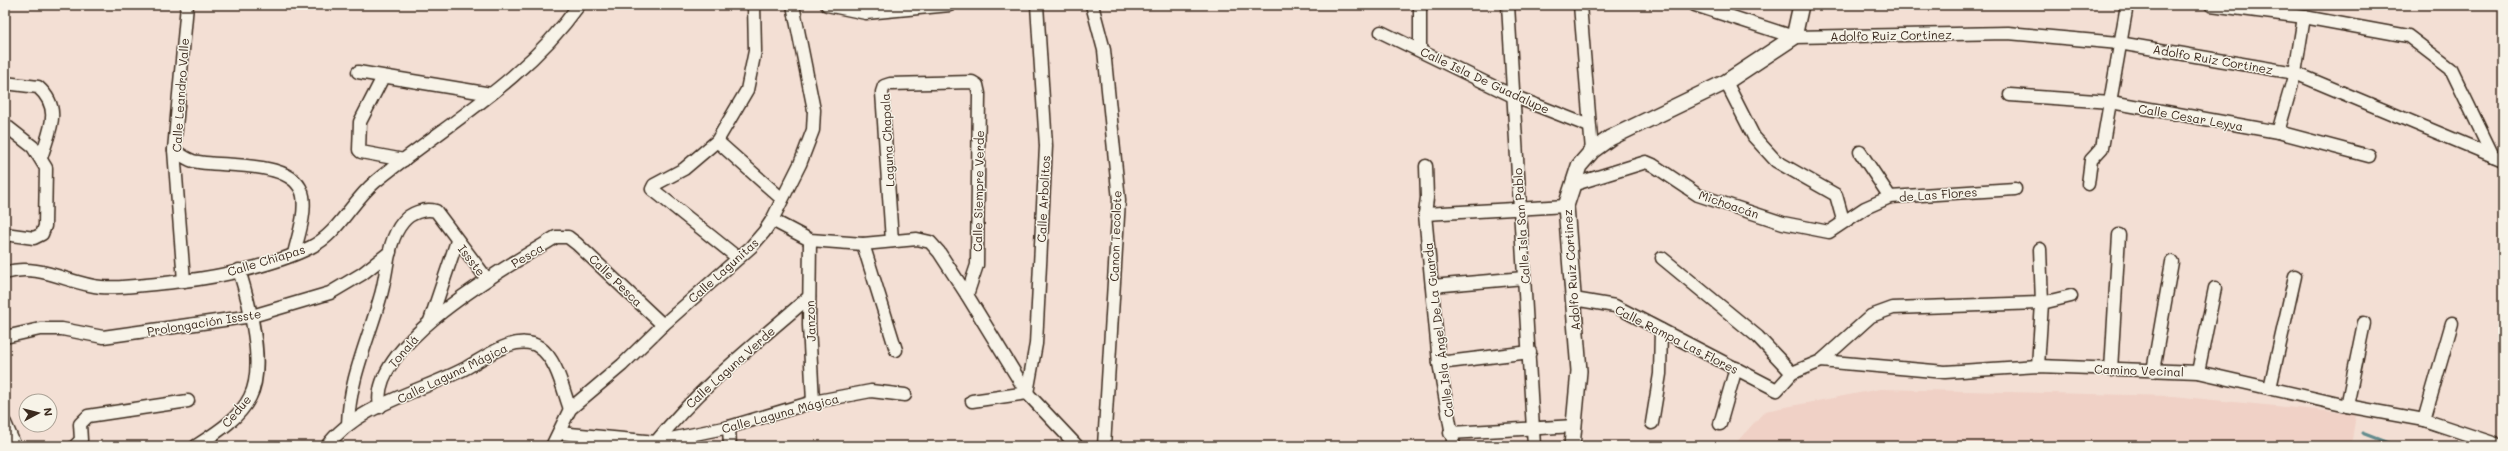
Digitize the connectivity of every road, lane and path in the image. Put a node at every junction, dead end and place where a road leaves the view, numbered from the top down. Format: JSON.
{"nodes":[{"id":1,"x":186,"y":5,"type":"edge"},
{"id":2,"x":579,"y":5,"type":"edge"},
{"id":3,"x":754,"y":5,"type":"edge"},
{"id":4,"x":793,"y":5,"type":"edge"},
{"id":5,"x":829,"y":5,"type":"edge"},
{"id":6,"x":950,"y":5,"type":"edge"},
{"id":7,"x":1037,"y":5,"type":"edge"},
{"id":8,"x":1092,"y":5,"type":"edge"},
{"id":9,"x":1420,"y":5,"type":"edge"},
{"id":10,"x":1508,"y":5,"type":"edge"},
{"id":11,"x":1580,"y":5,"type":"edge"},
{"id":12,"x":1695,"y":5,"type":"edge"},
{"id":13,"x":1801,"y":5,"type":"edge"},
{"id":14,"x":2127,"y":5,"type":"edge"},
{"id":15,"x":2211,"y":5,"type":"edge"},
{"id":16,"x":918,"y":7,"type":"edge"},
{"id":17,"x":1707,"y":7,"type":"edge"},
{"id":18,"x":2304,"y":17,"type":"junction"},
{"id":19,"x":1381,"y":32,"type":"dead end"},
{"id":20,"x":1794,"y":37,"type":"junction"},
{"id":21,"x":2119,"y":43,"type":"junction"},
{"id":22,"x":1420,"y":50,"type":"junction"},
{"id":23,"x":358,"y":72,"type":"dead end"},
{"id":24,"x":2295,"y":73,"type":"junction"},
{"id":25,"x":383,"y":77,"type":"junction"},
{"id":26,"x":1726,"y":82,"type":"junction"},
{"id":27,"x":5,"y":83,"type":"edge"},
{"id":28,"x":977,"y":85,"type":"joint"},
{"id":29,"x":491,"y":94,"type":"junction"},
{"id":30,"x":2010,"y":95,"type":"dead end"},
{"id":31,"x":1513,"y":96,"type":"junction"},
{"id":32,"x":2111,"y":102,"type":"junction"},
{"id":33,"x":5,"y":125,"type":"edge"},
{"id":34,"x":1589,"y":126,"type":"junction"},
{"id":35,"x":2278,"y":132,"type":"junction"},
{"id":36,"x":717,"y":141,"type":"junction"},
{"id":37,"x":174,"y":150,"type":"junction"},
{"id":38,"x":1592,"y":151,"type":"junction"},
{"id":39,"x":1860,"y":152,"type":"dead end"},
{"id":40,"x":2369,"y":156,"type":"dead end"},
{"id":41,"x":41,"y":158,"type":"junction"},
{"id":42,"x":2498,"y":158,"type":"edge"},
{"id":43,"x":404,"y":160,"type":"junction"},
{"id":44,"x":1426,"y":166,"type":"dead end"},
{"id":45,"x":2088,"y":184,"type":"dead end"},
{"id":46,"x":1572,"y":185,"type":"junction"},
{"id":47,"x":2015,"y":189,"type":"dead end"},
{"id":48,"x":1890,"y":197,"type":"junction"},
{"id":49,"x":782,"y":199,"type":"junction"},
{"id":50,"x":1566,"y":206,"type":"junction"},
{"id":51,"x":1519,"y":207,"type":"junction"},
{"id":52,"x":1425,"y":214,"type":"junction"},
{"id":53,"x":772,"y":220,"type":"junction"},
{"id":54,"x":1844,"y":220,"type":"junction"},
{"id":55,"x":5,"y":234,"type":"edge"},
{"id":56,"x":2119,"y":235,"type":"dead end"},
{"id":57,"x":568,"y":237,"type":"joint"},
{"id":58,"x":810,"y":240,"type":"junction"},
{"id":59,"x":892,"y":240,"type":"junction"},
{"id":60,"x":457,"y":241,"type":"junction"},
{"id":61,"x":863,"y":244,"type":"junction"},
{"id":62,"x":2040,"y":249,"type":"dead end"},
{"id":63,"x":390,"y":252,"type":"junction"},
{"id":64,"x":294,"y":254,"type":"junction"},
{"id":65,"x":738,"y":258,"type":"junction"},
{"id":66,"x":1662,"y":258,"type":"dead end"},
{"id":67,"x":2172,"y":262,"type":"dead end"},
{"id":68,"x":239,"y":270,"type":"junction"},
{"id":69,"x":5,"y":273,"type":"edge"},
{"id":70,"x":2295,"y":276,"type":"dead end"},
{"id":71,"x":1524,"y":278,"type":"junction"},
{"id":72,"x":487,"y":279,"type":"junction"},
{"id":73,"x":184,"y":281,"type":"junction"},
{"id":74,"x":1432,"y":286,"type":"junction"},
{"id":75,"x":2215,"y":288,"type":"dead end"},
{"id":76,"x":967,"y":295,"type":"junction"},
{"id":77,"x":2071,"y":296,"type":"dead end"},
{"id":78,"x":809,"y":297,"type":"junction"},
{"id":79,"x":1574,"y":298,"type":"junction"},
{"id":80,"x":2042,"y":303,"type":"junction"},
{"id":81,"x":252,"y":316,"type":"junction"},
{"id":82,"x":430,"y":321,"type":"junction"},
{"id":83,"x":2364,"y":323,"type":"dead end"},
{"id":84,"x":2452,"y":323,"type":"dead end"},
{"id":85,"x":663,"y":325,"type":"junction"},
{"id":86,"x":1661,"y":330,"type":"junction"},
{"id":87,"x":5,"y":336,"type":"edge"},
{"id":88,"x":896,"y":350,"type":"dead end"},
{"id":89,"x":1530,"y":352,"type":"junction"},
{"id":90,"x":1820,"y":361,"type":"junction"},
{"id":91,"x":1439,"y":363,"type":"junction"},
{"id":92,"x":2038,"y":366,"type":"junction"},
{"id":93,"x":1736,"y":368,"type":"junction"},
{"id":94,"x":2112,"y":370,"type":"junction"},
{"id":95,"x":2153,"y":371,"type":"junction"},
{"id":96,"x":2198,"y":372,"type":"junction"},
{"id":97,"x":1792,"y":373,"type":"junction"},
{"id":98,"x":2270,"y":388,"type":"junction"},
{"id":99,"x":1777,"y":390,"type":"joint"},
{"id":100,"x":1027,"y":393,"type":"junction"},
{"id":101,"x":905,"y":395,"type":"dead end"},
{"id":102,"x":188,"y":401,"type":"dead end"},
{"id":103,"x":972,"y":401,"type":"dead end"},
{"id":104,"x":813,"y":402,"type":"junction"},
{"id":105,"x":2347,"y":406,"type":"junction"},
{"id":106,"x":380,"y":407,"type":"junction"},
{"id":107,"x":570,"y":409,"type":"junction"},
{"id":108,"x":2424,"y":420,"type":"junction"},
{"id":109,"x":5,"y":423,"type":"edge"},
{"id":110,"x":1652,"y":423,"type":"dead end"},
{"id":111,"x":1720,"y":424,"type":"dead end"},
{"id":112,"x":348,"y":425,"type":"junction"},
{"id":113,"x":1575,"y":426,"type":"junction"},
{"id":114,"x":729,"y":427,"type":"junction"},
{"id":115,"x":1534,"y":428,"type":"junction"},
{"id":116,"x":559,"y":433,"type":"junction"},
{"id":117,"x":1450,"y":433,"type":"junction"},
{"id":118,"x":656,"y":442,"type":"junction"},
{"id":119,"x":14,"y":446,"type":"edge"},
{"id":120,"x":75,"y":446,"type":"edge"},
{"id":121,"x":196,"y":446,"type":"edge"},
{"id":122,"x":327,"y":446,"type":"edge"},
{"id":123,"x":552,"y":446,"type":"edge"},
{"id":124,"x":730,"y":446,"type":"edge"},
{"id":125,"x":1077,"y":446,"type":"edge"},
{"id":126,"x":1104,"y":446,"type":"edge"},
{"id":127,"x":1454,"y":446,"type":"edge"},
{"id":128,"x":1534,"y":446,"type":"edge"},
{"id":129,"x":1572,"y":446,"type":"edge"},
{"id":130,"x":2502,"y":446,"type":"edge"}],
"edges":[{"from":1,"to":37,"type":"street","name":"Calle Leandro Valle"},
{"from":2,"to":29,"type":"street","name":"Calle Chiapas"},
{"from":3,"to":36,"type":"street"},
{"from":4,"to":49,"type":"street","name":"Calle Lagunitas"},
{"from":5,"to":16,"type":"street"},
{"from":6,"to":16,"type":"street"},
{"from":7,"to":100,"type":"street","name":"Calle Arbolitos"},
{"from":8,"to":126,"type":"street","name":"Canon Tecolote"},
{"from":9,"to":22,"type":"street"},
{"from":10,"to":31,"type":"street","name":"Calle Isla San Pablo"},
{"from":11,"to":34,"type":"street"},
{"from":12,"to":17,"type":"street"},
{"from":13,"to":20,"type":"main road"},
{"from":14,"to":21,"type":"street"},
{"from":15,"to":18,"type":"street"},
{"from":17,"to":20,"type":"street"},
{"from":18,"to":24,"type":"street"},
{"from":18,"to":42,"type":"street"},
{"from":19,"to":22,"type":"street","name":"Calle Isla De Guadalupe"},
{"from":20,"to":21,"type":"street","name":"Adolfo Ruiz Cortinez"},
{"from":20,"to":26,"type":"main road","name":"Adolfo Ruiz Cortinez"},
{"from":21,"to":24,"type":"street","name":"Adolfo Ruiz Cortinez"},
{"from":21,"to":32,"type":"street"},
{"from":22,"to":31,"type":"street","name":"Calle Isla De Guadalupe"},
{"from":23,"to":25,"type":"street"},
{"from":24,"to":35,"type":"street"},
{"from":24,"to":42,"type":"street","name":"Adolfo Ruiz Cortinez"},
{"from":25,"to":29,"type":"street"},
{"from":25,"to":43,"type":"street"},
{"from":26,"to":38,"type":"main road","name":"Adolfo Ruiz Cortinez"},
{"from":26,"to":54,"type":"street"},
{"from":27,"to":41,"type":"street"},
{"from":28,"to":59,"type":"street","name":"Laguna Chapala"},
{"from":28,"to":76,"type":"street","name":"Calle Siempre Verde"},
{"from":29,"to":43,"type":"street","name":"Calle Chiapas"},
{"from":30,"to":32,"type":"street","name":"Calle Cesar Leyva"},
{"from":31,"to":34,"type":"street","name":"Calle Isla De Guadalupe"},
{"from":31,"to":51,"type":"street","name":"Calle Isla San Pablo"},
{"from":32,"to":35,"type":"street","name":"Calle Cesar Leyva"},
{"from":32,"to":45,"type":"street"},
{"from":33,"to":41,"type":"street"},
{"from":34,"to":38,"type":"street"},
{"from":35,"to":40,"type":"street","name":"Calle Cesar Leyva"},
{"from":36,"to":49,"type":"street"},
{"from":36,"to":65,"type":"street"},
{"from":37,"to":64,"type":"street"},
{"from":37,"to":73,"type":"street","name":"Calle Leandro Valle"},
{"from":38,"to":46,"type":"main road","name":"Adolfo Ruiz Cortinez"},
{"from":39,"to":48,"type":"street"},
{"from":41,"to":55,"type":"street"},
{"from":43,"to":64,"type":"street","name":"Calle Chiapas"},
{"from":44,"to":52,"type":"street","name":"Calle Isla Ángel De La Guarda"},
{"from":46,"to":50,"type":"main road","name":"Adolfo Ruiz Cortinez"},
{"from":46,"to":54,"type":"street","name":"Michoacán"},
{"from":47,"to":48,"type":"street","name":"de Las Flores"},
{"from":48,"to":54,"type":"street","name":"de Las Flores"},
{"from":49,"to":53,"type":"street","name":"Calle Lagunitas"},
{"from":50,"to":51,"type":"street"},
{"from":50,"to":79,"type":"main road","name":"Adolfo Ruiz Cortinez"},
{"from":51,"to":52,"type":"street"},
{"from":51,"to":71,"type":"street","name":"Calle Isla San Pablo"},
{"from":52,"to":74,"type":"street","name":"Calle Isla Ángel De La Guarda"},
{"from":53,"to":58,"type":"street"},
{"from":53,"to":65,"type":"street","name":"Calle Lagunitas"},
{"from":56,"to":94,"type":"street"},
{"from":57,"to":72,"type":"street","name":"Pesca"},
{"from":57,"to":85,"type":"street","name":"Calle Pesca"},
{"from":58,"to":61,"type":"street"},
{"from":58,"to":78,"type":"street","name":"Janzon"},
{"from":59,"to":61,"type":"street"},
{"from":59,"to":76,"type":"street"},
{"from":60,"to":63,"type":"street","name":"Issste"},
{"from":60,"to":72,"type":"street","name":"Issste"},
{"from":60,"to":82,"type":"street"},
{"from":61,"to":88,"type":"street"},
{"from":62,"to":80,"type":"street"},
{"from":63,"to":81,"type":"street","name":"Prolongación Issste"},
{"from":63,"to":112,"type":"street"},
{"from":64,"to":68,"type":"street","name":"Calle Chiapas"},
{"from":65,"to":85,"type":"street","name":"Calle Lagunitas"},
{"from":66,"to":97,"type":"street"},
{"from":67,"to":95,"type":"street"},
{"from":68,"to":73,"type":"street","name":"Calle Chiapas"},
{"from":68,"to":81,"type":"street","name":"Cedue"},
{"from":69,"to":73,"type":"street","name":"Calle Chiapas"},
{"from":70,"to":98,"type":"street"},
{"from":71,"to":74,"type":"street"},
{"from":71,"to":89,"type":"street","name":"Calle Isla San Pablo"},
{"from":72,"to":82,"type":"street","name":"Pesca"},
{"from":74,"to":91,"type":"street","name":"Calle Isla Ángel De La Guarda"},
{"from":75,"to":96,"type":"street"},
{"from":76,"to":100,"type":"street"},
{"from":77,"to":80,"type":"street"},
{"from":78,"to":104,"type":"street","name":"Janzon"},
{"from":78,"to":118,"type":"street","name":"Calle Laguna Verde"},
{"from":79,"to":86,"type":"street","name":"Calle Rampa Las Flores"},
{"from":79,"to":113,"type":"main road","name":"Adolfo Ruiz Cortinez"},
{"from":80,"to":90,"type":"street"},
{"from":80,"to":92,"type":"street"},
{"from":81,"to":87,"type":"street","name":"Prolongación Issste"},
{"from":81,"to":121,"type":"street","name":"Cedue"},
{"from":82,"to":106,"type":"street","name":"Tonalá"},
{"from":83,"to":105,"type":"street"},
{"from":84,"to":108,"type":"street"},
{"from":85,"to":107,"type":"street","name":"Calle Lagunitas"},
{"from":86,"to":93,"type":"street","name":"Calle Rampa Las Flores"},
{"from":86,"to":110,"type":"street"},
{"from":89,"to":91,"type":"street"},
{"from":89,"to":115,"type":"street","name":"Calle Isla San Pablo"},
{"from":90,"to":92,"type":"street","name":"Camino Vecinal"},
{"from":90,"to":97,"type":"street","name":"Camino Vecinal"},
{"from":91,"to":117,"type":"street","name":"Calle Isla Ángel De La Guarda"},
{"from":92,"to":94,"type":"street","name":"Camino Vecinal"},
{"from":93,"to":99,"type":"street","name":"Calle Rampa Las Flores"},
{"from":93,"to":111,"type":"street"},
{"from":94,"to":95,"type":"street","name":"Camino Vecinal"},
{"from":95,"to":96,"type":"street","name":"Camino Vecinal"},
{"from":96,"to":98,"type":"street","name":"Camino Vecinal"},
{"from":97,"to":99,"type":"street","name":"Camino Vecinal"},
{"from":98,"to":105,"type":"street","name":"Camino Vecinal"},
{"from":100,"to":103,"type":"street"},
{"from":100,"to":125,"type":"street"},
{"from":101,"to":104,"type":"street","name":"Calle Laguna Mágica"},
{"from":102,"to":120,"type":"street"},
{"from":104,"to":114,"type":"street","name":"Calle Laguna Mágica"},
{"from":105,"to":108,"type":"street","name":"Camino Vecinal"},
{"from":106,"to":107,"type":"street","name":"Calle Laguna Mágica"},
{"from":106,"to":112,"type":"street","name":"Calle Laguna Mágica"},
{"from":107,"to":116,"type":"street","name":"Calle Lagunitas"},
{"from":108,"to":130,"type":"street","name":"Camino Vecinal"},
{"from":109,"to":119,"type":"street"},
{"from":112,"to":122,"type":"street","name":"Calle Laguna Mágica"},
{"from":113,"to":115,"type":"street"},
{"from":113,"to":129,"type":"main road","name":"Adolfo Ruiz Cortinez"},
{"from":114,"to":118,"type":"street","name":"Calle Laguna Mágica"},
{"from":114,"to":124,"type":"street"},
{"from":115,"to":117,"type":"street"},
{"from":115,"to":128,"type":"street","name":"Calle Isla San Pablo"},
{"from":116,"to":118,"type":"street","name":"Calle Laguna Mágica"},
{"from":116,"to":123,"type":"street","name":"Calle Lagunitas"},
{"from":117,"to":127,"type":"street","name":"Calle Isla Ángel De La Guarda"}]}
